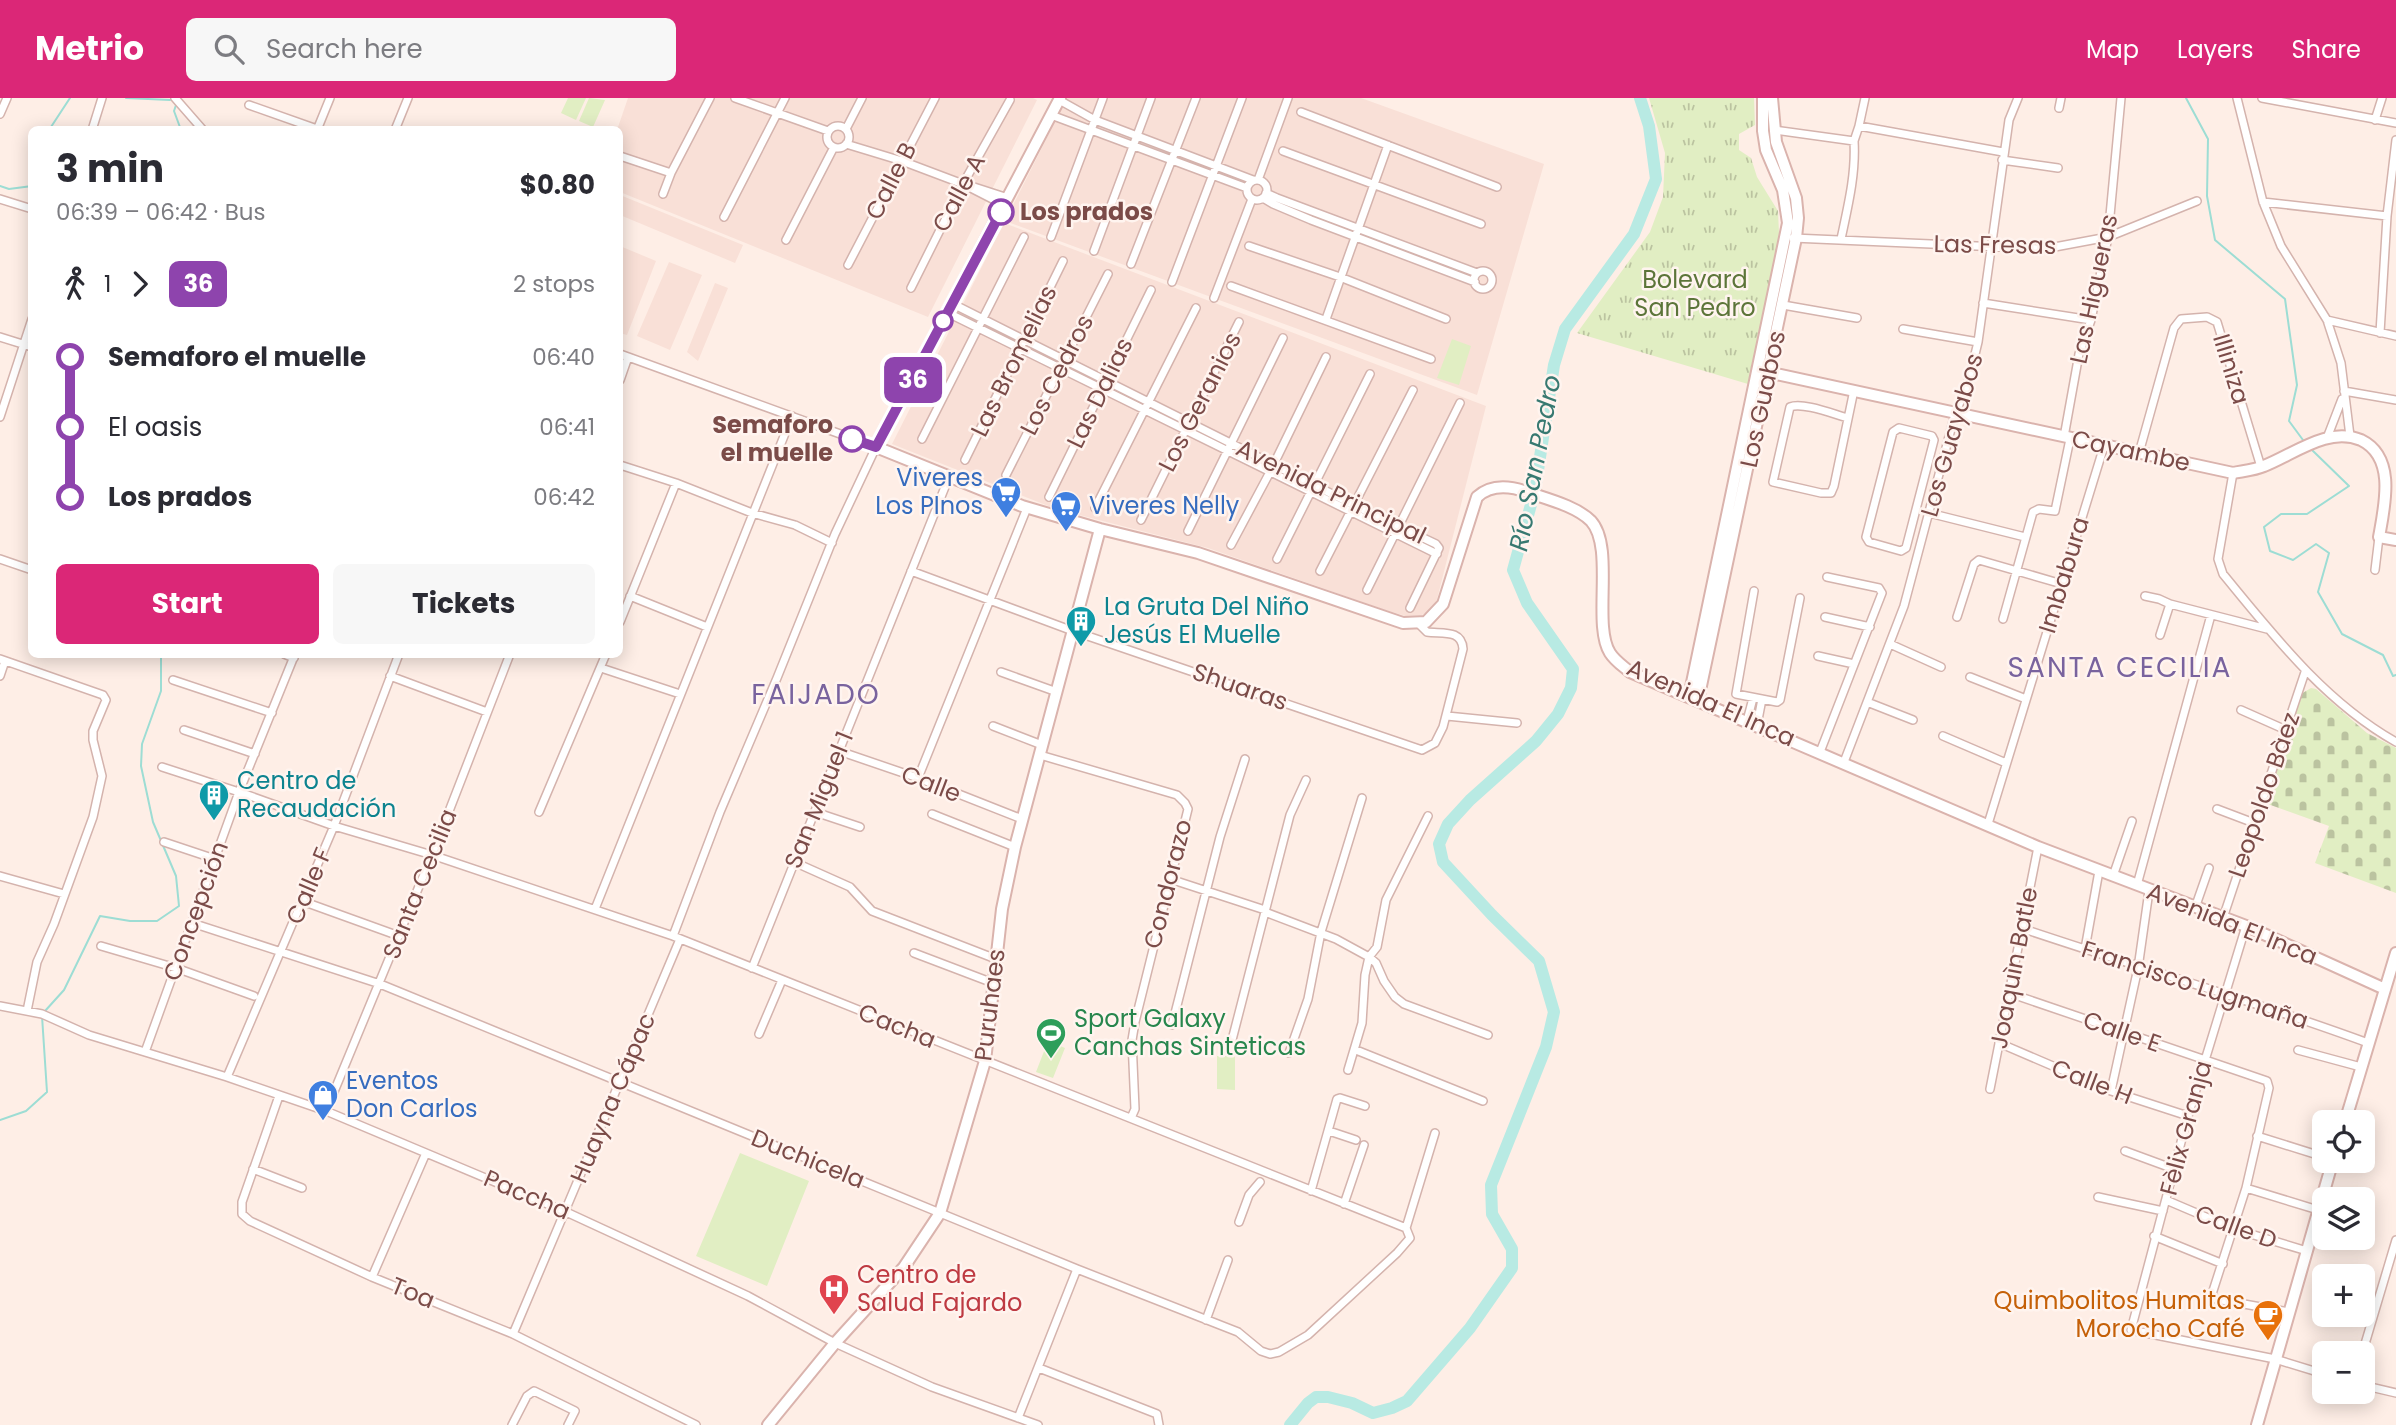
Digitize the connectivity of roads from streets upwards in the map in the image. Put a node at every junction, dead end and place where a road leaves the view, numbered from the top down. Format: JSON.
{"nodes":[{"id":1,"x":7,"y":98,"type":"edge"},
{"id":2,"x":102,"y":98,"type":"edge"},
{"id":3,"x":175,"y":98,"type":"edge"},
{"id":4,"x":330,"y":98,"type":"edge"},
{"id":5,"x":408,"y":98,"type":"edge"},
{"id":6,"x":710,"y":98,"type":"edge"},
{"id":7,"x":735,"y":98,"type":"edge"},
{"id":8,"x":785,"y":98,"type":"edge"},
{"id":9,"x":862,"y":98,"type":"edge"},
{"id":10,"x":935,"y":98,"type":"edge"},
{"id":11,"x":1103,"y":98,"type":"edge"},
{"id":12,"x":1151,"y":98,"type":"edge"},
{"id":13,"x":1196,"y":98,"type":"edge"},
{"id":14,"x":1242,"y":98,"type":"edge"},
{"id":15,"x":1288,"y":98,"type":"edge"},
{"id":16,"x":1763,"y":98,"type":"edge"},
{"id":17,"x":1772,"y":98,"type":"edge"},
{"id":18,"x":1865,"y":98,"type":"edge"},
{"id":19,"x":2018,"y":98,"type":"edge"},
{"id":20,"x":2061,"y":98,"type":"edge"},
{"id":21,"x":2122,"y":98,"type":"edge"},
{"id":22,"x":2237,"y":98,"type":"edge"},
{"id":23,"x":2262,"y":98,"type":"edge"},
{"id":24,"x":2309,"y":98,"type":"edge"},
{"id":25,"x":2382,"y":98,"type":"edge"},
{"id":26,"x":1058,"y":99,"type":"edge"},
{"id":27,"x":1010,"y":100,"type":"edge"},
{"id":28,"x":249,"y":105,"type":"dead end"},
{"id":29,"x":2307,"y":107,"type":"junction"},
{"id":30,"x":2059,"y":108,"type":"dead end"},
{"id":31,"x":1301,"y":112,"type":"dead end"},
{"id":32,"x":0,"y":114,"type":"edge"},
{"id":33,"x":776,"y":114,"type":"junction"},
{"id":34,"x":1051,"y":115,"type":"junction"},
{"id":35,"x":1094,"y":120,"type":"junction"},
{"id":36,"x":2375,"y":120,"type":"junction"},
{"id":37,"x":2396,"y":123,"type":"edge"},
{"id":38,"x":93,"y":126,"type":"edge"},
{"id":39,"x":199,"y":126,"type":"edge"},
{"id":40,"x":308,"y":126,"type":"edge"},
{"id":41,"x":318,"y":126,"type":"edge"},
{"id":42,"x":397,"y":126,"type":"edge"},
{"id":43,"x":1859,"y":126,"type":"junction"},
{"id":44,"x":846,"y":129,"type":"junction"},
{"id":45,"x":1091,"y":130,"type":"junction"},
{"id":46,"x":1774,"y":130,"type":"junction"},
{"id":47,"x":828,"y":131,"type":"junction"},
{"id":48,"x":1136,"y":136,"type":"junction"},
{"id":49,"x":2396,"y":140,"type":"edge"},
{"id":50,"x":1854,"y":141,"type":"junction"},
{"id":51,"x":846,"y":144,"type":"junction"},
{"id":52,"x":1133,"y":145,"type":"junction"},
{"id":53,"x":1388,"y":145,"type":"junction"},
{"id":54,"x":834,"y":147,"type":"junction"},
{"id":55,"x":1175,"y":150,"type":"junction"},
{"id":56,"x":1283,"y":151,"type":"dead end"},
{"id":57,"x":2003,"y":156,"type":"junction"},
{"id":58,"x":623,"y":157,"type":"edge"},
{"id":59,"x":1171,"y":160,"type":"junction"},
{"id":60,"x":902,"y":161,"type":"junction"},
{"id":61,"x":1216,"y":166,"type":"junction"},
{"id":62,"x":2058,"y":168,"type":"dead end"},
{"id":63,"x":671,"y":173,"type":"junction"},
{"id":64,"x":1212,"y":175,"type":"junction"},
{"id":65,"x":1256,"y":180,"type":"junction"},
{"id":66,"x":963,"y":184,"type":"junction"},
{"id":67,"x":1374,"y":185,"type":"junction"},
{"id":68,"x":1497,"y":187,"type":"dead end"},
{"id":69,"x":1247,"y":188,"type":"junction"},
{"id":70,"x":663,"y":194,"type":"dead end"},
{"id":71,"x":1265,"y":195,"type":"junction"},
{"id":72,"x":0,"y":199,"type":"edge"},
{"id":73,"x":1252,"y":199,"type":"junction"},
{"id":74,"x":2197,"y":201,"type":"dead end"},
{"id":75,"x":1006,"y":202,"type":"junction"},
{"id":76,"x":2263,"y":202,"type":"junction"},
{"id":77,"x":28,"y":208,"type":"edge"},
{"id":78,"x":1313,"y":216,"type":"junction"},
{"id":79,"x":2387,"y":216,"type":"junction"},
{"id":80,"x":724,"y":217,"type":"dead end"},
{"id":81,"x":1481,"y":224,"type":"dead end"},
{"id":82,"x":1359,"y":229,"type":"junction"},
{"id":83,"x":1024,"y":237,"type":"dead end"},
{"id":84,"x":1051,"y":237,"type":"dead end"},
{"id":85,"x":1356,"y":237,"type":"junction"},
{"id":86,"x":1790,"y":237,"type":"junction"},
{"id":87,"x":2108,"y":237,"type":"junction"},
{"id":88,"x":1841,"y":239,"type":"junction"},
{"id":89,"x":786,"y":240,"type":"dead end"},
{"id":90,"x":1249,"y":246,"type":"dead end"},
{"id":91,"x":1412,"y":248,"type":"junction"},
{"id":92,"x":1992,"y":248,"type":"junction"},
{"id":93,"x":1094,"y":251,"type":"dead end"},
{"id":94,"x":1409,"y":257,"type":"junction"},
{"id":95,"x":1063,"y":261,"type":"dead end"},
{"id":96,"x":1131,"y":264,"type":"dead end"},
{"id":97,"x":848,"y":265,"type":"dead end"},
{"id":98,"x":1478,"y":273,"type":"junction"},
{"id":99,"x":1108,"y":274,"type":"dead end"},
{"id":100,"x":1340,"y":277,"type":"junction"},
{"id":101,"x":1171,"y":282,"type":"dead end"},
{"id":102,"x":1475,"y":282,"type":"junction"},
{"id":103,"x":1231,"y":286,"type":"dead end"},
{"id":104,"x":911,"y":288,"type":"dead end"},
{"id":105,"x":1151,"y":290,"type":"dead end"},
{"id":106,"x":1214,"y":298,"type":"dead end"},
{"id":107,"x":1983,"y":303,"type":"junction"},
{"id":108,"x":1783,"y":305,"type":"junction"},
{"id":109,"x":950,"y":308,"type":"junction"},
{"id":110,"x":1196,"y":308,"type":"dead end"},
{"id":111,"x":983,"y":318,"type":"junction"},
{"id":112,"x":1857,"y":318,"type":"dead end"},
{"id":113,"x":1326,"y":319,"type":"junction"},
{"id":114,"x":1446,"y":319,"type":"dead end"},
{"id":115,"x":2091,"y":320,"type":"junction"},
{"id":116,"x":2327,"y":320,"type":"junction"},
{"id":117,"x":1239,"y":323,"type":"dead end"},
{"id":118,"x":979,"y":327,"type":"junction"},
{"id":119,"x":1903,"y":329,"type":"dead end"},
{"id":120,"x":2380,"y":333,"type":"junction"},
{"id":121,"x":2396,"y":336,"type":"edge"},
{"id":122,"x":0,"y":337,"type":"edge"},
{"id":123,"x":1283,"y":338,"type":"dead end"},
{"id":124,"x":1024,"y":339,"type":"junction"},
{"id":125,"x":1978,"y":342,"type":"junction"},
{"id":126,"x":27,"y":346,"type":"edge"},
{"id":127,"x":1020,"y":348,"type":"junction"},
{"id":128,"x":623,"y":355,"type":"edge"},
{"id":129,"x":628,"y":357,"type":"junction"},
{"id":130,"x":1326,"y":357,"type":"dead end"},
{"id":131,"x":1065,"y":359,"type":"junction"},
{"id":132,"x":1431,"y":359,"type":"dead end"},
{"id":133,"x":1060,"y":368,"type":"junction"},
{"id":134,"x":623,"y":371,"type":"edge"},
{"id":135,"x":1763,"y":372,"type":"junction"},
{"id":136,"x":1370,"y":374,"type":"dead end"},
{"id":137,"x":1107,"y":380,"type":"junction"},
{"id":138,"x":1102,"y":389,"type":"junction"},
{"id":139,"x":1413,"y":390,"type":"dead end"},
{"id":140,"x":1854,"y":390,"type":"junction"},
{"id":141,"x":2344,"y":391,"type":"junction"},
{"id":142,"x":2396,"y":400,"type":"edge"},
{"id":143,"x":1460,"y":403,"type":"dead end"},
{"id":144,"x":1146,"y":405,"type":"junction"},
{"id":145,"x":1955,"y":414,"type":"junction"},
{"id":146,"x":792,"y":416,"type":"junction"},
{"id":147,"x":0,"y":417,"type":"edge"},
{"id":148,"x":1848,"y":418,"type":"junction"},
{"id":149,"x":1188,"y":426,"type":"junction"},
{"id":150,"x":2350,"y":436,"type":"junction"},
{"id":151,"x":2067,"y":438,"type":"junction"},
{"id":152,"x":922,"y":439,"type":"dead end"},
{"id":153,"x":2324,"y":439,"type":"junction"},
{"id":154,"x":2104,"y":446,"type":"junction"},
{"id":155,"x":876,"y":447,"type":"junction"},
{"id":156,"x":1229,"y":447,"type":"junction"},
{"id":157,"x":2139,"y":453,"type":"junction"},
{"id":158,"x":965,"y":460,"type":"dead end"},
{"id":159,"x":623,"y":466,"type":"edge"},
{"id":160,"x":2261,"y":467,"type":"junction"},
{"id":161,"x":1272,"y":468,"type":"junction"},
{"id":162,"x":2233,"y":472,"type":"junction"},
{"id":163,"x":1006,"y":475,"type":"dead end"},
{"id":164,"x":949,"y":477,"type":"junction"},
{"id":165,"x":676,"y":483,"type":"junction"},
{"id":166,"x":1313,"y":489,"type":"junction"},
{"id":167,"x":1049,"y":497,"type":"dead end"},
{"id":168,"x":1920,"y":498,"type":"junction"},
{"id":169,"x":1932,"y":501,"type":"junction"},
{"id":170,"x":1027,"y":508,"type":"junction"},
{"id":171,"x":1095,"y":508,"type":"dead end"},
{"id":172,"x":1352,"y":508,"type":"junction"},
{"id":173,"x":752,"y":513,"type":"junction"},
{"id":174,"x":1929,"y":513,"type":"junction"},
{"id":175,"x":1141,"y":520,"type":"dead end"},
{"id":176,"x":1100,"y":529,"type":"junction"},
{"id":177,"x":1396,"y":530,"type":"junction"},
{"id":178,"x":1188,"y":531,"type":"dead end"},
{"id":179,"x":2025,"y":537,"type":"junction"},
{"id":180,"x":2379,"y":537,"type":"junction"},
{"id":181,"x":2396,"y":540,"type":"edge"},
{"id":182,"x":832,"y":543,"type":"junction"},
{"id":183,"x":1231,"y":545,"type":"dead end"},
{"id":184,"x":0,"y":559,"type":"edge"},
{"id":185,"x":1277,"y":559,"type":"dead end"},
{"id":186,"x":28,"y":569,"type":"edge"},
{"id":187,"x":2016,"y":569,"type":"junction"},
{"id":188,"x":2375,"y":570,"type":"dead end"},
{"id":189,"x":911,"y":571,"type":"junction"},
{"id":190,"x":1320,"y":571,"type":"dead end"},
{"id":191,"x":1827,"y":577,"type":"dead end"},
{"id":192,"x":2062,"y":584,"type":"junction"},
{"id":193,"x":1367,"y":590,"type":"dead end"},
{"id":194,"x":1754,"y":591,"type":"dead end"},
{"id":195,"x":630,"y":596,"type":"junction"},
{"id":196,"x":2145,"y":596,"type":"dead end"},
{"id":197,"x":1800,"y":598,"type":"dead end"},
{"id":198,"x":990,"y":601,"type":"junction"},
{"id":199,"x":2170,"y":604,"type":"junction"},
{"id":200,"x":623,"y":606,"type":"edge"},
{"id":201,"x":1410,"y":608,"type":"dead end"},
{"id":202,"x":2211,"y":615,"type":"junction"},
{"id":203,"x":1825,"y":617,"type":"dead end"},
{"id":204,"x":1957,"y":617,"type":"dead end"},
{"id":205,"x":2003,"y":619,"type":"dead end"},
{"id":206,"x":1418,"y":624,"type":"junction"},
{"id":207,"x":707,"y":627,"type":"junction"},
{"id":208,"x":1870,"y":627,"type":"junction"},
{"id":209,"x":2268,"y":629,"type":"junction"},
{"id":210,"x":1073,"y":631,"type":"junction"},
{"id":211,"x":2160,"y":635,"type":"dead end"},
{"id":212,"x":1890,"y":643,"type":"junction"},
{"id":213,"x":1818,"y":656,"type":"dead end"},
{"id":214,"x":294,"y":658,"type":"edge"},
{"id":215,"x":398,"y":658,"type":"edge"},
{"id":216,"x":508,"y":658,"type":"edge"},
{"id":217,"x":605,"y":658,"type":"edge"},
{"id":218,"x":3,"y":660,"type":"edge"},
{"id":219,"x":1854,"y":664,"type":"junction"},
{"id":220,"x":1941,"y":667,"type":"dead end"},
{"id":221,"x":601,"y":668,"type":"junction"},
{"id":222,"x":1001,"y":672,"type":"dead end"},
{"id":223,"x":2305,"y":672,"type":"junction"},
{"id":224,"x":0,"y":676,"type":"edge"},
{"id":225,"x":390,"y":676,"type":"junction"},
{"id":226,"x":1970,"y":677,"type":"dead end"},
{"id":227,"x":173,"y":680,"type":"dead end"},
{"id":228,"x":1057,"y":692,"type":"junction"},
{"id":229,"x":680,"y":694,"type":"junction"},
{"id":230,"x":1694,"y":699,"type":"junction"},
{"id":231,"x":1757,"y":699,"type":"junction"},
{"id":232,"x":2026,"y":699,"type":"junction"},
{"id":233,"x":1867,"y":702,"type":"junction"},
{"id":234,"x":2241,"y":710,"type":"dead end"},
{"id":235,"x":487,"y":712,"type":"junction"},
{"id":236,"x":272,"y":713,"type":"junction"},
{"id":237,"x":1447,"y":716,"type":"junction"},
{"id":238,"x":1913,"y":720,"type":"dead end"},
{"id":239,"x":1517,"y":723,"type":"dead end"},
{"id":240,"x":1752,"y":723,"type":"junction"},
{"id":241,"x":993,"y":726,"type":"dead end"},
{"id":242,"x":184,"y":730,"type":"dead end"},
{"id":243,"x":2286,"y":730,"type":"junction"},
{"id":244,"x":1943,"y":736,"type":"dead end"},
{"id":245,"x":2396,"y":742,"type":"edge"},
{"id":246,"x":1041,"y":750,"type":"junction"},
{"id":247,"x":839,"y":751,"type":"junction"},
{"id":248,"x":1820,"y":752,"type":"junction"},
{"id":249,"x":255,"y":754,"type":"junction"},
{"id":250,"x":1245,"y":759,"type":"dead end"},
{"id":251,"x":1844,"y":762,"type":"junction"},
{"id":252,"x":2006,"y":763,"type":"junction"},
{"id":253,"x":162,"y":768,"type":"dead end"},
{"id":254,"x":918,"y":778,"type":"junction"},
{"id":255,"x":1306,"y":780,"type":"dead end"},
{"id":256,"x":239,"y":792,"type":"junction"},
{"id":257,"x":1362,"y":799,"type":"dead end"},
{"id":258,"x":2217,"y":809,"type":"dead end"},
{"id":259,"x":539,"y":812,"type":"dead end"},
{"id":260,"x":815,"y":812,"type":"junction"},
{"id":261,"x":932,"y":814,"type":"dead end"},
{"id":262,"x":1427,"y":816,"type":"dead end"},
{"id":263,"x":1023,"y":819,"type":"junction"},
{"id":264,"x":2132,"y":821,"type":"dead end"},
{"id":265,"x":2255,"y":823,"type":"junction"},
{"id":266,"x":1988,"y":824,"type":"junction"},
{"id":267,"x":334,"y":826,"type":"junction"},
{"id":268,"x":860,"y":827,"type":"dead end"},
{"id":269,"x":164,"y":842,"type":"dead end"},
{"id":270,"x":1015,"y":847,"type":"junction"},
{"id":271,"x":2038,"y":847,"type":"junction"},
{"id":272,"x":432,"y":855,"type":"junction"},
{"id":273,"x":215,"y":859,"type":"junction"},
{"id":274,"x":794,"y":862,"type":"junction"},
{"id":275,"x":2209,"y":868,"type":"dead end"},
{"id":276,"x":2099,"y":871,"type":"junction"},
{"id":277,"x":0,"y":876,"type":"edge"},
{"id":278,"x":2113,"y":876,"type":"junction"},
{"id":279,"x":1170,"y":879,"type":"junction"},
{"id":280,"x":2137,"y":886,"type":"junction"},
{"id":281,"x":1207,"y":890,"type":"junction"},
{"id":282,"x":2149,"y":891,"type":"junction"},
{"id":283,"x":64,"y":894,"type":"junction"},
{"id":284,"x":302,"y":901,"type":"junction"},
{"id":285,"x":2195,"y":908,"type":"junction"},
{"id":286,"x":595,"y":909,"type":"junction"},
{"id":287,"x":1265,"y":910,"type":"junction"},
{"id":288,"x":2223,"y":918,"type":"junction"},
{"id":289,"x":192,"y":923,"type":"junction"},
{"id":290,"x":2246,"y":926,"type":"junction"},
{"id":291,"x":2021,"y":928,"type":"junction"},
{"id":292,"x":1321,"y":932,"type":"junction"},
{"id":293,"x":400,"y":936,"type":"junction"},
{"id":294,"x":677,"y":938,"type":"junction"},
{"id":295,"x":101,"y":946,"type":"dead end"},
{"id":296,"x":2085,"y":949,"type":"junction"},
{"id":297,"x":281,"y":951,"type":"junction"},
{"id":298,"x":914,"y":953,"type":"dead end"},
{"id":299,"x":2396,"y":953,"type":"edge"},
{"id":300,"x":1369,"y":957,"type":"junction"},
{"id":301,"x":996,"y":959,"type":"junction"},
{"id":302,"x":176,"y":968,"type":"junction"},
{"id":303,"x":752,"y":968,"type":"junction"},
{"id":304,"x":2138,"y":968,"type":"junction"},
{"id":305,"x":2393,"y":970,"type":"edge"},
{"id":306,"x":782,"y":980,"type":"junction"},
{"id":307,"x":993,"y":983,"type":"junction"},
{"id":308,"x":380,"y":984,"type":"junction"},
{"id":309,"x":2385,"y":989,"type":"junction"},
{"id":310,"x":2009,"y":993,"type":"junction"},
{"id":311,"x":2224,"y":993,"type":"junction"},
{"id":312,"x":254,"y":996,"type":"dead end"},
{"id":313,"x":0,"y":1006,"type":"edge"},
{"id":314,"x":27,"y":1011,"type":"junction"},
{"id":315,"x":1172,"y":1025,"type":"dead end"},
{"id":316,"x":2124,"y":1031,"type":"junction"},
{"id":317,"x":759,"y":1034,"type":"dead end"},
{"id":318,"x":1488,"y":1035,"type":"dead end"},
{"id":319,"x":1232,"y":1040,"type":"dead end"},
{"id":320,"x":1999,"y":1043,"type":"junction"},
{"id":321,"x":2368,"y":1043,"type":"junction"},
{"id":322,"x":1356,"y":1050,"type":"junction"},
{"id":323,"x":2298,"y":1050,"type":"dead end"},
{"id":324,"x":145,"y":1052,"type":"junction"},
{"id":325,"x":1289,"y":1053,"type":"dead end"},
{"id":326,"x":985,"y":1061,"type":"junction"},
{"id":327,"x":2204,"y":1061,"type":"junction"},
{"id":328,"x":2361,"y":1067,"type":"junction"},
{"id":329,"x":1349,"y":1070,"type":"dead end"},
{"id":330,"x":227,"y":1077,"type":"junction"},
{"id":331,"x":619,"y":1083,"type":"junction"},
{"id":332,"x":1990,"y":1089,"type":"dead end"},
{"id":333,"x":2111,"y":1091,"type":"junction"},
{"id":334,"x":279,"y":1096,"type":"junction"},
{"id":335,"x":1483,"y":1101,"type":"dead end"},
{"id":336,"x":1365,"y":1106,"type":"dead end"},
{"id":337,"x":2348,"y":1110,"type":"edge"},
{"id":338,"x":326,"y":1111,"type":"junction"},
{"id":339,"x":2188,"y":1116,"type":"junction"},
{"id":340,"x":1132,"y":1118,"type":"junction"},
{"id":341,"x":1329,"y":1131,"type":"junction"},
{"id":342,"x":1436,"y":1133,"type":"dead end"},
{"id":343,"x":2257,"y":1136,"type":"junction"},
{"id":344,"x":2125,"y":1151,"type":"dead end"},
{"id":345,"x":426,"y":1153,"type":"junction"},
{"id":346,"x":2312,"y":1153,"type":"edge"},
{"id":347,"x":253,"y":1169,"type":"junction"},
{"id":348,"x":2174,"y":1169,"type":"junction"},
{"id":349,"x":1263,"y":1178,"type":"junction"},
{"id":350,"x":302,"y":1188,"type":"dead end"},
{"id":351,"x":2245,"y":1188,"type":"junction"},
{"id":352,"x":1311,"y":1191,"type":"junction"},
{"id":353,"x":2098,"y":1197,"type":"dead end"},
{"id":354,"x":2166,"y":1200,"type":"junction"},
{"id":355,"x":1344,"y":1204,"type":"junction"},
{"id":356,"x":2312,"y":1208,"type":"edge"},
{"id":357,"x":564,"y":1210,"type":"junction"},
{"id":358,"x":2163,"y":1211,"type":"junction"},
{"id":359,"x":940,"y":1213,"type":"junction"},
{"id":360,"x":1239,"y":1222,"type":"dead end"},
{"id":361,"x":1406,"y":1228,"type":"junction"},
{"id":362,"x":2234,"y":1229,"type":"junction"},
{"id":363,"x":2312,"y":1232,"type":"edge"},
{"id":364,"x":2154,"y":1237,"type":"junction"},
{"id":365,"x":2396,"y":1240,"type":"edge"},
{"id":366,"x":2307,"y":1251,"type":"junction"},
{"id":367,"x":1228,"y":1260,"type":"dead end"},
{"id":368,"x":2223,"y":1264,"type":"junction"},
{"id":369,"x":1077,"y":1269,"type":"junction"},
{"id":370,"x":372,"y":1277,"type":"junction"},
{"id":371,"x":2289,"y":1312,"type":"junction"},
{"id":372,"x":1206,"y":1320,"type":"junction"},
{"id":373,"x":513,"y":1334,"type":"junction"},
{"id":374,"x":2366,"y":1341,"type":"edge"},
{"id":375,"x":835,"y":1343,"type":"junction"},
{"id":376,"x":2275,"y":1359,"type":"junction"},
{"id":377,"x":1039,"y":1368,"type":"junction"},
{"id":378,"x":2312,"y":1370,"type":"edge"},
{"id":379,"x":2375,"y":1388,"type":"edge"},
{"id":380,"x":2396,"y":1393,"type":"edge"},
{"id":381,"x":1018,"y":1418,"type":"junction"},
{"id":382,"x":512,"y":1425,"type":"edge"},
{"id":383,"x":568,"y":1425,"type":"edge"},
{"id":384,"x":696,"y":1425,"type":"edge"},
{"id":385,"x":768,"y":1425,"type":"edge"},
{"id":386,"x":1038,"y":1425,"type":"edge"},
{"id":387,"x":1159,"y":1425,"type":"edge"},
{"id":388,"x":2257,"y":1425,"type":"edge"}],
"edges":[{"from":1,"to":32,"type":"street"},
{"from":2,"to":38,"type":"street"},
{"from":3,"to":39,"type":"street"},
{"from":4,"to":41,"type":"street"},
{"from":5,"to":42,"type":"street"},
{"from":6,"to":63,"type":"street"},
{"from":7,"to":33,"type":"street"},
{"from":8,"to":33,"type":"street"},
{"from":9,"to":44,"type":"street"},
{"from":10,"to":60,"type":"street","name":"Calle B"},
{"from":11,"to":35,"type":"street"},
{"from":12,"to":48,"type":"street"},
{"from":13,"to":55,"type":"street"},
{"from":14,"to":61,"type":"street"},
{"from":15,"to":65,"type":"street"},
{"from":16,"to":86,"type":"street","name":"Los Guabos"},
{"from":17,"to":46,"type":"street","name":"Los Guabos"},
{"from":18,"to":43,"type":"street"},
{"from":19,"to":57,"type":"street","name":"Los Guayabos"},
{"from":20,"to":30,"type":"street"},
{"from":21,"to":87,"type":"street","name":"Las Higueras"},
{"from":22,"to":76,"type":"street"},
{"from":23,"to":29,"type":"street"},
{"from":24,"to":29,"type":"street"},
{"from":25,"to":36,"type":"street"},
{"from":26,"to":34,"type":"street"},
{"from":26,"to":35,"type":"street"},
{"from":27,"to":66,"type":"street","name":"Calle A"},
{"from":28,"to":40,"type":"street"},
{"from":29,"to":36,"type":"street"},
{"from":31,"to":53,"type":"street"},
{"from":33,"to":47,"type":"street"},
{"from":33,"to":80,"type":"street"},
{"from":34,"to":45,"type":"street"},
{"from":34,"to":75,"type":"street"},
{"from":35,"to":45,"type":"street"},
{"from":35,"to":48,"type":"street"},
{"from":36,"to":37,"type":"street"},
{"from":43,"to":50,"type":"street"},
{"from":43,"to":57,"type":"street"},
{"from":44,"to":47,"type":"street"},
{"from":44,"to":51,"type":"street"},
{"from":45,"to":52,"type":"street"},
{"from":45,"to":84,"type":"street"},
{"from":46,"to":50,"type":"street"},
{"from":46,"to":86,"type":"street","name":"Los Guabos"},
{"from":47,"to":54,"type":"street"},
{"from":48,"to":52,"type":"street"},
{"from":48,"to":55,"type":"street"},
{"from":49,"to":79,"type":"street"},
{"from":50,"to":88,"type":"street"},
{"from":51,"to":54,"type":"street"},
{"from":51,"to":60,"type":"street"},
{"from":52,"to":59,"type":"street"},
{"from":52,"to":93,"type":"street"},
{"from":53,"to":67,"type":"street"},
{"from":53,"to":68,"type":"street"},
{"from":54,"to":89,"type":"street"},
{"from":55,"to":59,"type":"street"},
{"from":55,"to":61,"type":"street"},
{"from":56,"to":67,"type":"street"},
{"from":57,"to":62,"type":"street"},
{"from":57,"to":92,"type":"street","name":"Los Guayabos"},
{"from":58,"to":63,"type":"street"},
{"from":59,"to":64,"type":"street"},
{"from":59,"to":96,"type":"street"},
{"from":60,"to":66,"type":"street"},
{"from":60,"to":97,"type":"street","name":"Calle B"},
{"from":61,"to":64,"type":"street"},
{"from":61,"to":65,"type":"street"},
{"from":63,"to":70,"type":"street"},
{"from":64,"to":69,"type":"street"},
{"from":64,"to":101,"type":"street"},
{"from":65,"to":69,"type":"street"},
{"from":65,"to":71,"type":"street"},
{"from":66,"to":75,"type":"street"},
{"from":66,"to":104,"type":"street","name":"Calle A"},
{"from":67,"to":81,"type":"street"},
{"from":67,"to":82,"type":"street"},
{"from":69,"to":73,"type":"street"},
{"from":71,"to":73,"type":"street"},
{"from":71,"to":78,"type":"street"},
{"from":72,"to":77,"type":"street"},
{"from":73,"to":106,"type":"street"},
{"from":74,"to":87,"type":"street","name":"Las Fresas"},
{"from":75,"to":109,"type":"street"},
{"from":76,"to":79,"type":"street"},
{"from":76,"to":116,"type":"street"},
{"from":78,"to":82,"type":"street"},
{"from":78,"to":85,"type":"street"},
{"from":79,"to":120,"type":"street"},
{"from":82,"to":85,"type":"street"},
{"from":82,"to":91,"type":"street"},
{"from":83,"to":111,"type":"street"},
{"from":85,"to":94,"type":"street"},
{"from":85,"to":100,"type":"street"},
{"from":86,"to":88,"type":"street","name":"Las Fresas"},
{"from":86,"to":108,"type":"street","name":"Los Guabos"},
{"from":86,"to":135,"type":"street","name":"Los Guabos"},
{"from":87,"to":92,"type":"street","name":"Las Fresas"},
{"from":87,"to":115,"type":"street","name":"Las Higueras"},
{"from":88,"to":92,"type":"street","name":"Las Fresas"},
{"from":90,"to":100,"type":"street"},
{"from":91,"to":94,"type":"street"},
{"from":91,"to":98,"type":"street"},
{"from":92,"to":107,"type":"street","name":"Los Guayabos"},
{"from":94,"to":102,"type":"street"},
{"from":95,"to":124,"type":"street","name":"Las Bromelias"},
{"from":98,"to":102,"type":"street"},
{"from":98,"to":102,"type":"street"},
{"from":99,"to":131,"type":"street","name":"Los Cedros"},
{"from":100,"to":113,"type":"street"},
{"from":100,"to":114,"type":"street"},
{"from":103,"to":113,"type":"street"},
{"from":105,"to":137,"type":"street","name":"Las Dalias"},
{"from":107,"to":115,"type":"street"},
{"from":107,"to":125,"type":"street","name":"Los Guayabos"},
{"from":108,"to":112,"type":"street"},
{"from":108,"to":135,"type":"street","name":"Los Guabos"},
{"from":109,"to":111,"type":"street","name":"Avenida Principal"},
{"from":109,"to":118,"type":"street","name":"Avenida Principal"},
{"from":109,"to":155,"type":"street"},
{"from":110,"to":144,"type":"street"},
{"from":111,"to":118,"type":"street"},
{"from":111,"to":124,"type":"street","name":"Avenida Principal"},
{"from":113,"to":132,"type":"street"},
{"from":115,"to":151,"type":"street","name":"Las Higueras"},
{"from":116,"to":120,"type":"street"},
{"from":116,"to":141,"type":"street"},
{"from":117,"to":149,"type":"street","name":"Los Geranios"},
{"from":118,"to":127,"type":"street","name":"Avenida Principal"},
{"from":118,"to":152,"type":"street"},
{"from":119,"to":125,"type":"street"},
{"from":120,"to":121,"type":"street"},
{"from":122,"to":126,"type":"street"},
{"from":123,"to":156,"type":"street"},
{"from":124,"to":127,"type":"street","name":"Las Bromelias"},
{"from":124,"to":131,"type":"street","name":"Avenida Principal"},
{"from":125,"to":145,"type":"street","name":"Los Guayabos"},
{"from":126,"to":147,"type":"street"},
{"from":127,"to":133,"type":"street","name":"Avenida Principal"},
{"from":127,"to":158,"type":"street","name":"Las Bromelias"},
{"from":128,"to":129,"type":"street"},
{"from":129,"to":134,"type":"street"},
{"from":129,"to":146,"type":"street"},
{"from":130,"to":161,"type":"street"},
{"from":131,"to":133,"type":"street","name":"Los Cedros"},
{"from":131,"to":137,"type":"street","name":"Avenida Principal"},
{"from":133,"to":138,"type":"street","name":"Avenida Principal"},
{"from":133,"to":163,"type":"street","name":"Los Cedros"},
{"from":135,"to":140,"type":"street","name":"Cayambe"},
{"from":135,"to":230,"type":"street","name":"Los Guabos"},
{"from":136,"to":166,"type":"street"},
{"from":137,"to":138,"type":"street","name":"Las Dalias"},
{"from":137,"to":144,"type":"street","name":"Avenida Principal"},
{"from":138,"to":144,"type":"street","name":"Avenida Principal"},
{"from":138,"to":167,"type":"street","name":"Las Dalias"},
{"from":139,"to":172,"type":"street"},
{"from":140,"to":145,"type":"street","name":"Cayambe"},
{"from":140,"to":148,"type":"street"},
{"from":141,"to":142,"type":"street"},
{"from":141,"to":150,"type":"street"},
{"from":141,"to":153,"type":"street"},
{"from":143,"to":177,"type":"street"},
{"from":144,"to":149,"type":"street","name":"Avenida Principal"},
{"from":144,"to":171,"type":"street"},
{"from":145,"to":151,"type":"street","name":"Cayambe"},
{"from":145,"to":169,"type":"street","name":"Los Guayabos"},
{"from":146,"to":155,"type":"street"},
{"from":146,"to":173,"type":"street"},
{"from":148,"to":148,"type":"street"},
{"from":149,"to":156,"type":"street","name":"Avenida Principal"},
{"from":149,"to":175,"type":"street","name":"Los Geranios"},
{"from":150,"to":153,"type":"street","name":"Cayambe"},
{"from":150,"to":180,"type":"street"},
{"from":151,"to":154,"type":"street","name":"Cayambe"},
{"from":151,"to":179,"type":"street","name":"Las Higueras"},
{"from":153,"to":160,"type":"street","name":"Cayambe"},
{"from":154,"to":157,"type":"street","name":"Cayambe"},
{"from":154,"to":192,"type":"street","name":"Imbabura"},
{"from":155,"to":164,"type":"street"},
{"from":155,"to":182,"type":"street","name":"Huayna Cápac"},
{"from":156,"to":161,"type":"street","name":"Avenida Principal"},
{"from":156,"to":178,"type":"street"},
{"from":157,"to":160,"type":"street","name":"Illiniza"},
{"from":157,"to":162,"type":"street","name":"Cayambe"},
{"from":159,"to":165,"type":"street"},
{"from":160,"to":162,"type":"street","name":"Cayambe"},
{"from":161,"to":166,"type":"street","name":"Avenida Principal"},
{"from":161,"to":183,"type":"street"},
{"from":162,"to":209,"type":"street"},
{"from":164,"to":170,"type":"street"},
{"from":164,"to":189,"type":"street","name":"San Miguel 1"},
{"from":165,"to":173,"type":"street"},
{"from":165,"to":195,"type":"street"},
{"from":166,"to":172,"type":"street","name":"Avenida Principal"},
{"from":166,"to":185,"type":"street"},
{"from":168,"to":168,"type":"street"},
{"from":168,"to":169,"type":"street"},
{"from":169,"to":174,"type":"street","name":"Los Guayabos"},
{"from":170,"to":176,"type":"street"},
{"from":170,"to":198,"type":"street"},
{"from":172,"to":177,"type":"street","name":"Avenida Principal"},
{"from":172,"to":190,"type":"street"},
{"from":173,"to":182,"type":"street"},
{"from":173,"to":207,"type":"street"},
{"from":174,"to":179,"type":"street"},
{"from":174,"to":212,"type":"street","name":"Los Guayabos"},
{"from":176,"to":206,"type":"street"},
{"from":176,"to":210,"type":"street","name":"Puruhaes"},
{"from":177,"to":193,"type":"street"},
{"from":177,"to":201,"type":"street","name":"Avenida Principal"},
{"from":179,"to":187,"type":"street"},
{"from":180,"to":181,"type":"street"},
{"from":180,"to":188,"type":"street"},
{"from":182,"to":294,"type":"street","name":"Huayna Cápac"},
{"from":184,"to":186,"type":"street"},
{"from":187,"to":192,"type":"street"},
{"from":187,"to":204,"type":"street"},
{"from":187,"to":205,"type":"street"},
{"from":189,"to":198,"type":"street","name":"Shuaras"},
{"from":189,"to":247,"type":"street","name":"San Miguel 1"},
{"from":191,"to":208,"type":"street"},
{"from":192,"to":232,"type":"street","name":"Imbabura"},
{"from":194,"to":231,"type":"street"},
{"from":195,"to":200,"type":"street"},
{"from":195,"to":207,"type":"street"},
{"from":196,"to":199,"type":"street"},
{"from":197,"to":231,"type":"street"},
{"from":198,"to":210,"type":"street","name":"Shuaras"},
{"from":198,"to":254,"type":"street"},
{"from":199,"to":202,"type":"street"},
{"from":199,"to":211,"type":"street"},
{"from":202,"to":209,"type":"street"},
{"from":202,"to":280,"type":"street"},
{"from":203,"to":208,"type":"street"},
{"from":206,"to":230,"type":"street","name":"Avenida El Inca"},
{"from":206,"to":237,"type":"street","name":"Shuaras"},
{"from":207,"to":229,"type":"street"},
{"from":208,"to":219,"type":"street"},
{"from":209,"to":223,"type":"street"},
{"from":210,"to":228,"type":"street","name":"Puruhaes"},
{"from":210,"to":237,"type":"street","name":"Shuaras"},
{"from":212,"to":220,"type":"street"},
{"from":212,"to":233,"type":"street","name":"Los Guayabos"},
{"from":213,"to":219,"type":"street"},
{"from":214,"to":236,"type":"street","name":"Concepción"},
{"from":215,"to":225,"type":"street","name":"Calle F"},
{"from":216,"to":235,"type":"street","name":"Santa Cecilia"},
{"from":217,"to":221,"type":"street"},
{"from":218,"to":224,"type":"street"},
{"from":218,"to":283,"type":"street"},
{"from":219,"to":248,"type":"street"},
{"from":221,"to":229,"type":"street"},
{"from":221,"to":259,"type":"street"},
{"from":222,"to":228,"type":"street"},
{"from":223,"to":243,"type":"street","name":"Leopoldo Bàez"},
{"from":223,"to":245,"type":"street"},
{"from":225,"to":235,"type":"street"},
{"from":225,"to":267,"type":"street","name":"Calle F"},
{"from":226,"to":232,"type":"street"},
{"from":227,"to":236,"type":"street"},
{"from":228,"to":246,"type":"street","name":"Puruhaes"},
{"from":229,"to":286,"type":"street"},
{"from":230,"to":240,"type":"street","name":"Avenida El Inca"},
{"from":231,"to":240,"type":"street"},
{"from":232,"to":252,"type":"street","name":"Imbabura"},
{"from":233,"to":238,"type":"street"},
{"from":233,"to":251,"type":"street","name":"Los Guayabos"},
{"from":234,"to":243,"type":"street"},
{"from":235,"to":272,"type":"street","name":"Santa Cecilia"},
{"from":236,"to":249,"type":"street","name":"Concepción"},
{"from":237,"to":239,"type":"street"},
{"from":240,"to":248,"type":"street","name":"Avenida El Inca"},
{"from":241,"to":246,"type":"street"},
{"from":242,"to":249,"type":"street"},
{"from":243,"to":265,"type":"street","name":"Leopoldo Bàez"},
{"from":244,"to":252,"type":"street"},
{"from":246,"to":263,"type":"street","name":"Puruhaes"},
{"from":246,"to":279,"type":"street","name":"Condorazo"},
{"from":247,"to":254,"type":"street","name":"Calle"},
{"from":247,"to":260,"type":"street","name":"San Miguel 1"},
{"from":248,"to":251,"type":"street","name":"Avenida El Inca"},
{"from":249,"to":256,"type":"street","name":"Concepción"},
{"from":250,"to":281,"type":"street"},
{"from":251,"to":266,"type":"street","name":"Avenida El Inca"},
{"from":252,"to":266,"type":"street","name":"Imbabura"},
{"from":253,"to":256,"type":"street","name":"Cacha"},
{"from":254,"to":263,"type":"street","name":"Calle"},
{"from":255,"to":287,"type":"street"},
{"from":256,"to":267,"type":"street","name":"Cacha"},
{"from":256,"to":273,"type":"street","name":"Concepción"},
{"from":257,"to":292,"type":"street"},
{"from":258,"to":265,"type":"street"},
{"from":260,"to":268,"type":"street"},
{"from":260,"to":274,"type":"street","name":"San Miguel 1"},
{"from":261,"to":270,"type":"street"},
{"from":262,"to":300,"type":"street"},
{"from":263,"to":270,"type":"street","name":"Puruhaes"},
{"from":264,"to":278,"type":"street"},
{"from":265,"to":288,"type":"street","name":"Leopoldo Bàez"},
{"from":266,"to":271,"type":"street","name":"Avenida El Inca"},
{"from":267,"to":272,"type":"street","name":"Cacha"},
{"from":267,"to":284,"type":"street","name":"Calle F"},
{"from":269,"to":273,"type":"street"},
{"from":270,"to":301,"type":"street","name":"Puruhaes"},
{"from":271,"to":276,"type":"street","name":"Avenida El Inca"},
{"from":271,"to":291,"type":"street","name":"Joaquìn Batle"},
{"from":272,"to":286,"type":"street","name":"Cacha"},
{"from":272,"to":293,"type":"street","name":"Santa Cecilia"},
{"from":273,"to":289,"type":"street","name":"Concepción"},
{"from":274,"to":301,"type":"street"},
{"from":274,"to":303,"type":"street","name":"San Miguel 1"},
{"from":275,"to":285,"type":"street"},
{"from":276,"to":278,"type":"street","name":"Avenida El Inca"},
{"from":276,"to":296,"type":"street"},
{"from":277,"to":283,"type":"street"},
{"from":278,"to":280,"type":"street","name":"Avenida El Inca"},
{"from":279,"to":281,"type":"street"},
{"from":279,"to":340,"type":"street","name":"Condorazo"},
{"from":280,"to":282,"type":"street","name":"Avenida El Inca"},
{"from":281,"to":287,"type":"street"},
{"from":281,"to":315,"type":"street"},
{"from":282,"to":285,"type":"street","name":"Avenida El Inca"},
{"from":282,"to":304,"type":"street"},
{"from":283,"to":314,"type":"street"},
{"from":284,"to":293,"type":"street"},
{"from":284,"to":297,"type":"street","name":"Calle F"},
{"from":285,"to":288,"type":"street","name":"Avenida El Inca"},
{"from":286,"to":294,"type":"street","name":"Cacha"},
{"from":287,"to":292,"type":"street"},
{"from":287,"to":319,"type":"street"},
{"from":288,"to":290,"type":"street","name":"Avenida El Inca"},
{"from":289,"to":297,"type":"street","name":"Duchicela"},
{"from":289,"to":302,"type":"street","name":"Concepción"},
{"from":290,"to":309,"type":"street","name":"Avenida El Inca"},
{"from":290,"to":311,"type":"street","name":"Fèlix Granja"},
{"from":291,"to":296,"type":"street","name":"Francisco Lugmaña"},
{"from":291,"to":310,"type":"street","name":"Joaquìn Batle"},
{"from":292,"to":300,"type":"street"},
{"from":292,"to":325,"type":"street"},
{"from":293,"to":308,"type":"street","name":"Santa Cecilia"},
{"from":294,"to":303,"type":"street","name":"Cacha"},
{"from":294,"to":331,"type":"street","name":"Huayna Cápac"},
{"from":295,"to":302,"type":"street"},
{"from":296,"to":304,"type":"street","name":"Francisco Lugmaña"},
{"from":297,"to":308,"type":"street","name":"Duchicela"},
{"from":297,"to":330,"type":"street","name":"Calle F"},
{"from":298,"to":307,"type":"street"},
{"from":299,"to":305,"type":"street"},
{"from":300,"to":318,"type":"street"},
{"from":300,"to":322,"type":"street"},
{"from":301,"to":307,"type":"street","name":"Puruhaes"},
{"from":302,"to":312,"type":"street"},
{"from":302,"to":324,"type":"street","name":"Concepción"},
{"from":303,"to":306,"type":"street","name":"Cacha"},
{"from":304,"to":311,"type":"street","name":"Francisco Lugmaña"},
{"from":304,"to":316,"type":"street"},
{"from":305,"to":309,"type":"street"},
{"from":306,"to":317,"type":"street"},
{"from":306,"to":326,"type":"street","name":"Cacha"},
{"from":307,"to":326,"type":"street","name":"Puruhaes"},
{"from":308,"to":331,"type":"street","name":"Duchicela"},
{"from":308,"to":338,"type":"street","name":"Santa Cecilia"},
{"from":309,"to":321,"type":"street"},
{"from":310,"to":316,"type":"street","name":"Calle E"},
{"from":310,"to":320,"type":"street","name":"Joaquìn Batle"},
{"from":311,"to":321,"type":"street","name":"Francisco Lugmaña"},
{"from":311,"to":327,"type":"street","name":"Fèlix Granja"},
{"from":313,"to":314,"type":"street","name":"Paccha"},
{"from":314,"to":324,"type":"street","name":"Paccha"},
{"from":316,"to":327,"type":"street","name":"Calle E"},
{"from":316,"to":333,"type":"street"},
{"from":320,"to":332,"type":"street","name":"Joaquìn Batle"},
{"from":320,"to":333,"type":"street","name":"Calle H"},
{"from":321,"to":328,"type":"street"},
{"from":322,"to":329,"type":"street"},
{"from":322,"to":335,"type":"street"},
{"from":323,"to":328,"type":"street"},
{"from":324,"to":330,"type":"street","name":"Paccha"},
{"from":326,"to":340,"type":"street","name":"Cacha"},
{"from":326,"to":359,"type":"street","name":"Puruhaes"},
{"from":327,"to":339,"type":"street","name":"Fèlix Granja"},
{"from":327,"to":343,"type":"street","name":"Calle E"},
{"from":328,"to":337,"type":"street"},
{"from":330,"to":334,"type":"street","name":"Paccha"},
{"from":331,"to":357,"type":"street","name":"Huayna Cápac"},
{"from":331,"to":359,"type":"street","name":"Duchicela"},
{"from":333,"to":339,"type":"street","name":"Calle H"},
{"from":334,"to":338,"type":"street","name":"Paccha"},
{"from":334,"to":347,"type":"street","name":"Toa"},
{"from":336,"to":341,"type":"street"},
{"from":338,"to":345,"type":"street","name":"Paccha"},
{"from":339,"to":348,"type":"street","name":"Fèlix Granja"},
{"from":340,"to":349,"type":"street","name":"Cacha"},
{"from":341,"to":352,"type":"street"},
{"from":341,"to":355,"type":"street"},
{"from":342,"to":361,"type":"street"},
{"from":343,"to":346,"type":"street"},
{"from":343,"to":351,"type":"street"},
{"from":344,"to":348,"type":"street"},
{"from":345,"to":357,"type":"street","name":"Paccha"},
{"from":345,"to":370,"type":"street"},
{"from":347,"to":350,"type":"street"},
{"from":347,"to":370,"type":"street","name":"Toa"},
{"from":348,"to":354,"type":"street","name":"Fèlix Granja"},
{"from":349,"to":352,"type":"street","name":"Cacha"},
{"from":349,"to":360,"type":"street"},
{"from":351,"to":356,"type":"street"},
{"from":351,"to":362,"type":"street"},
{"from":352,"to":355,"type":"street","name":"Cacha"},
{"from":353,"to":358,"type":"street"},
{"from":354,"to":358,"type":"street","name":"Fèlix Granja"},
{"from":354,"to":362,"type":"street","name":"Calle D"},
{"from":355,"to":361,"type":"street","name":"Cacha"},
{"from":357,"to":373,"type":"street","name":"Huayna Cápac"},
{"from":357,"to":375,"type":"street","name":"Paccha"},
{"from":358,"to":364,"type":"street","name":"Fèlix Granja"},
{"from":359,"to":369,"type":"street","name":"Duchicela"},
{"from":359,"to":375,"type":"street","name":"Puruhaes"},
{"from":361,"to":372,"type":"street","name":"Duchicela"},
{"from":362,"to":366,"type":"street","name":"Calle D"},
{"from":362,"to":368,"type":"street"},
{"from":363,"to":366,"type":"street"},
{"from":364,"to":368,"type":"street"},
{"from":364,"to":376,"type":"street","name":"Fèlix Granja"},
{"from":365,"to":374,"type":"street"},
{"from":366,"to":371,"type":"street"},
{"from":367,"to":372,"type":"street"},
{"from":368,"to":371,"type":"street"},
{"from":369,"to":372,"type":"street","name":"Duchicela"},
{"from":369,"to":377,"type":"street"},
{"from":370,"to":373,"type":"street","name":"Toa"},
{"from":371,"to":376,"type":"street"},
{"from":373,"to":384,"type":"street","name":"Toa"},
{"from":375,"to":381,"type":"street","name":"Paccha"},
{"from":375,"to":385,"type":"street","name":"Puruhaes"},
{"from":376,"to":378,"type":"street"},
{"from":376,"to":388,"type":"street"},
{"from":377,"to":381,"type":"street"},
{"from":377,"to":387,"type":"street"},
{"from":379,"to":380,"type":"street"},
{"from":381,"to":386,"type":"street","name":"Paccha"},
{"from":382,"to":383,"type":"street"}]}
